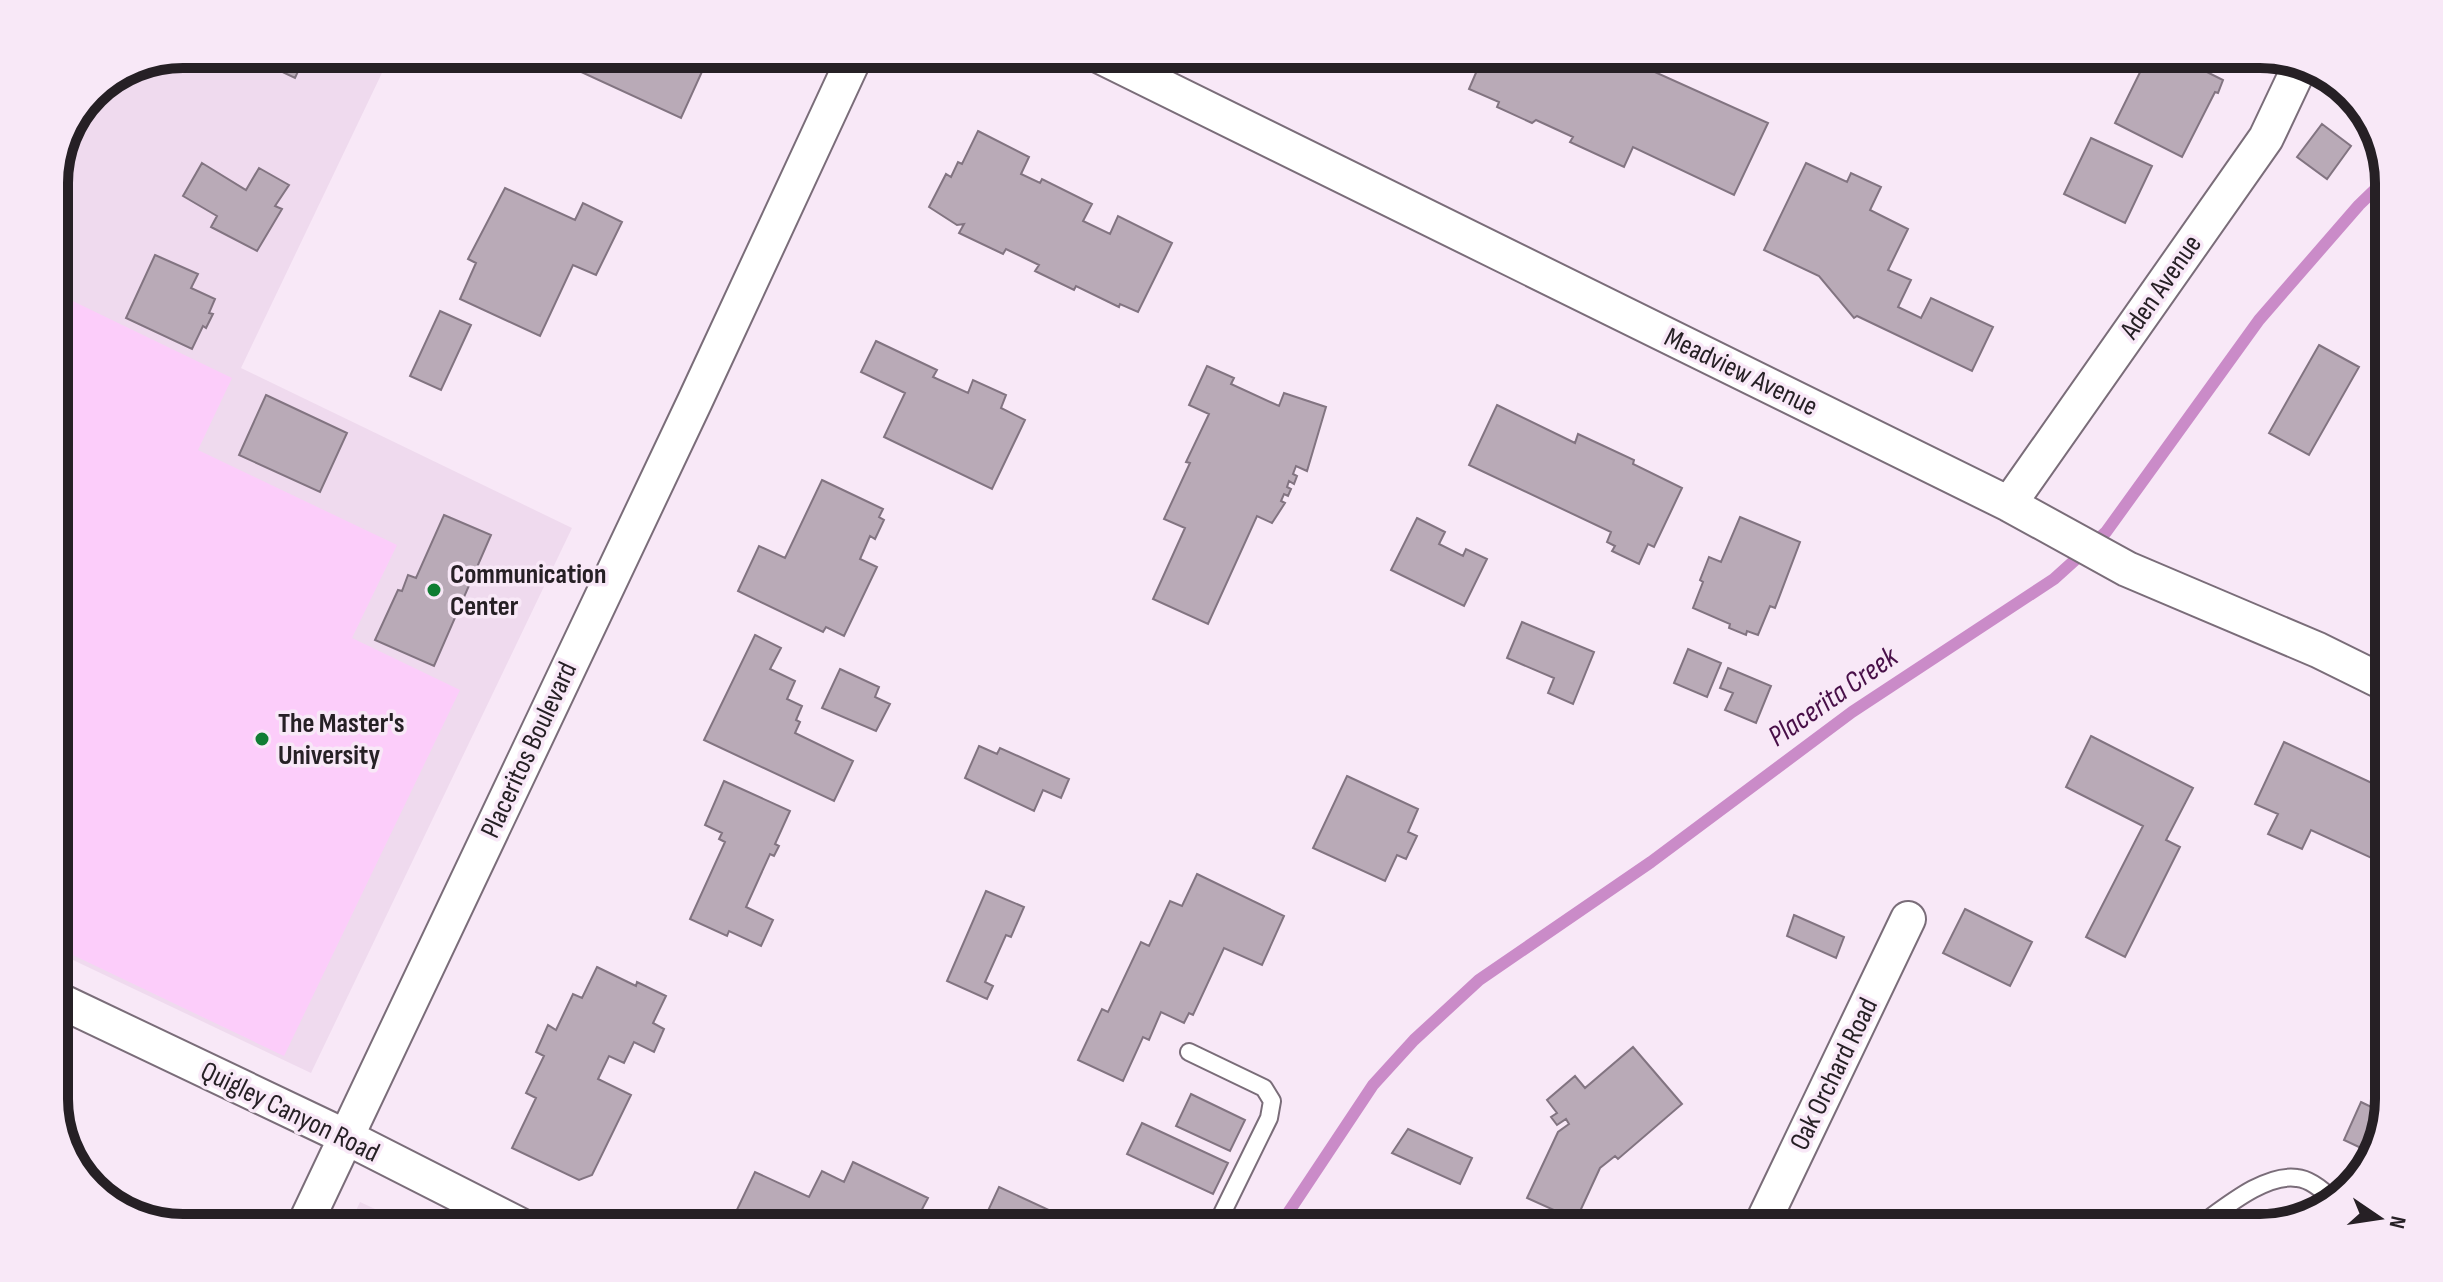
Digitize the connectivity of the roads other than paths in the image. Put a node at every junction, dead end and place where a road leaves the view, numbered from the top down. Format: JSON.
{"nodes":[{"id":1,"x":850,"y":68,"type":"edge"},
{"id":2,"x":1124,"y":68,"type":"edge"},
{"id":3,"x":2296,"y":74,"type":"edge"},
{"id":4,"x":2009,"y":504,"type":"junction"},
{"id":5,"x":2375,"y":678,"type":"edge"},
{"id":6,"x":1908,"y":919,"type":"dead end"},
{"id":7,"x":68,"y":1005,"type":"edge"},
{"id":8,"x":1189,"y":1052,"type":"dead end"},
{"id":9,"x":346,"y":1137,"type":"junction"},
{"id":10,"x":2326,"y":1193,"type":"edge"},
{"id":11,"x":310,"y":1214,"type":"edge"},
{"id":12,"x":497,"y":1214,"type":"edge"},
{"id":13,"x":1222,"y":1214,"type":"edge"},
{"id":14,"x":1767,"y":1214,"type":"edge"},
{"id":15,"x":2217,"y":1214,"type":"edge"}],
"edges":[{"from":1,"to":9,"type":"street","name":"Placeritos Boulevard"},
{"from":2,"to":4,"type":"street","name":"Meadview Avenue"},
{"from":3,"to":4,"type":"street","name":"Aden Avenue"},
{"from":4,"to":5,"type":"street","name":"Meadview Avenue"},
{"from":6,"to":14,"type":"street","name":"Oak Orchard Road"},
{"from":7,"to":9,"type":"street","name":"Quigley Canyon Road"},
{"from":8,"to":13,"type":"lane"},
{"from":9,"to":11,"type":"street","name":"Placeritos Boulevard"},
{"from":9,"to":12,"type":"street","name":"Quigley Canyon Road"},
{"from":10,"to":15,"type":"lane"}]}
